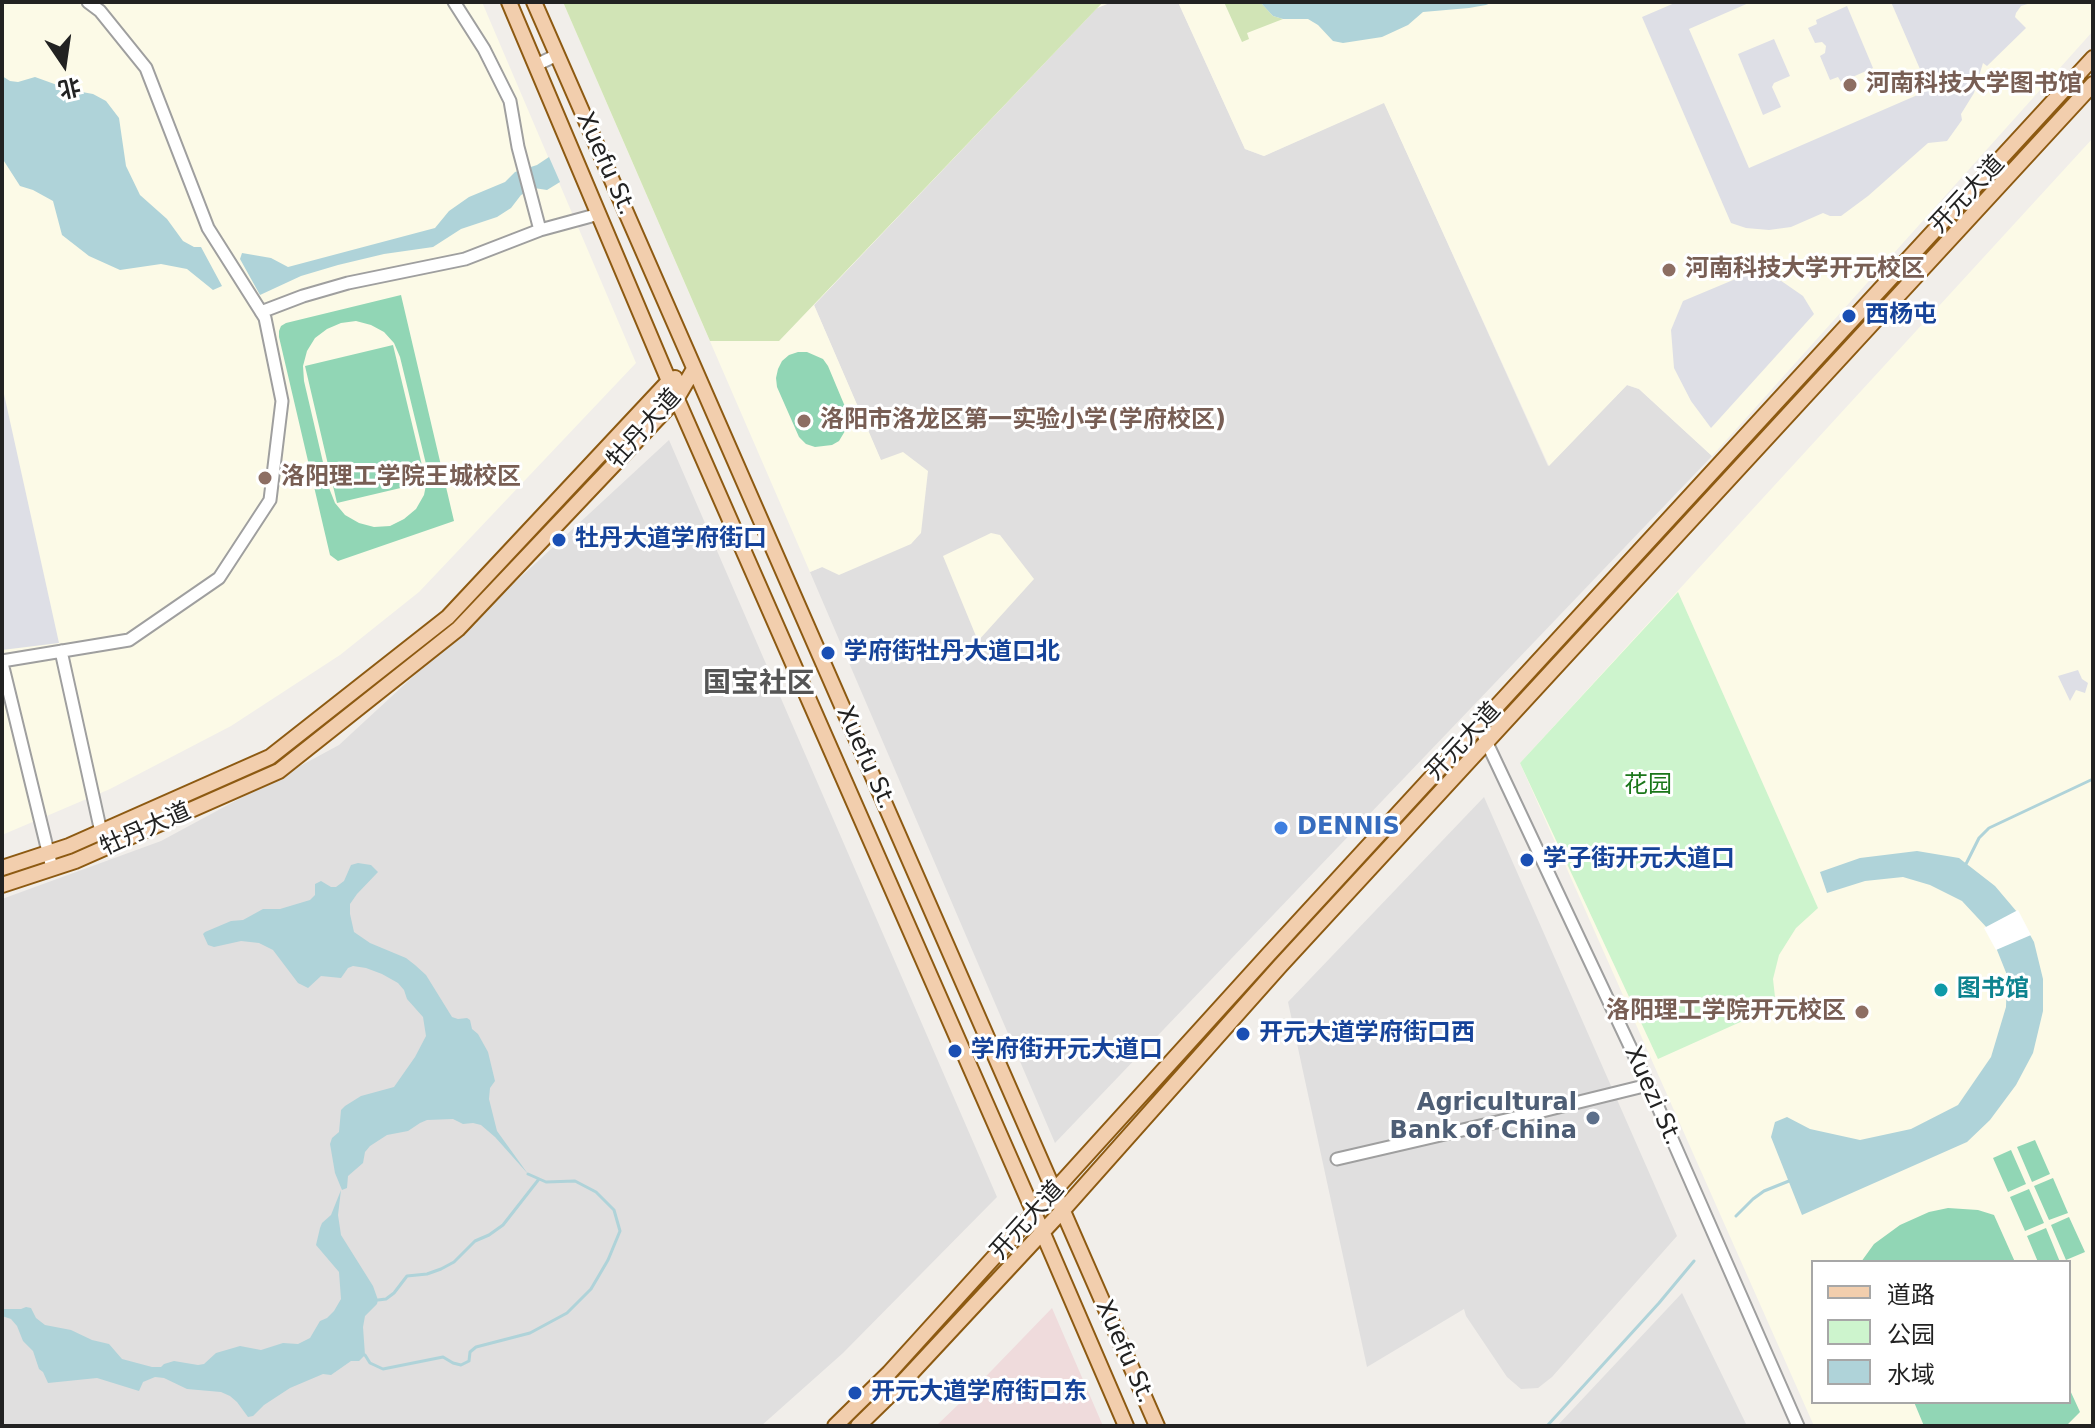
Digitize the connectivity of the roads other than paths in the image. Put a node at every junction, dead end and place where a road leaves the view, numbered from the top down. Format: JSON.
{"nodes":[{"id":1,"x":88,"y":2,"type":"edge"},
{"id":2,"x":454,"y":2,"type":"edge"},
{"id":3,"x":509,"y":2,"type":"edge"},
{"id":4,"x":534,"y":2,"type":"edge"},
{"id":5,"x":557,"y":55,"type":"junction"},
{"id":6,"x":2093,"y":58,"type":"edge"},
{"id":7,"x":536,"y":65,"type":"junction"},
{"id":8,"x":2093,"y":84,"type":"edge"},
{"id":9,"x":599,"y":214,"type":"junction"},
{"id":10,"x":540,"y":230,"type":"junction"},
{"id":11,"x":261,"y":312,"type":"junction"},
{"id":12,"x":694,"y":369,"type":"junction"},
{"id":13,"x":669,"y":381,"type":"junction"},
{"id":14,"x":677,"y":398,"type":"junction"},
{"id":15,"x":61,"y":651,"type":"junction"},
{"id":16,"x":2,"y":662,"type":"edge"},
{"id":17,"x":1477,"y":728,"type":"junction"},
{"id":18,"x":1486,"y":743,"type":"junction"},
{"id":19,"x":101,"y":832,"type":"junction"},
{"id":20,"x":108,"y":846,"type":"junction"},
{"id":21,"x":47,"y":853,"type":"junction"},
{"id":22,"x":2,"y":868,"type":"edge"},
{"id":23,"x":52,"y":868,"type":"junction"},
{"id":24,"x":2,"y":885,"type":"edge"},
{"id":25,"x":1646,"y":1086,"type":"junction"},
{"id":26,"x":1337,"y":1159,"type":"dead end"},
{"id":27,"x":1055,"y":1191,"type":"junction"},
{"id":28,"x":1063,"y":1210,"type":"junction"},
{"id":29,"x":1035,"y":1214,"type":"junction"},
{"id":30,"x":1042,"y":1231,"type":"junction"},
{"id":31,"x":835,"y":1426,"type":"edge"},
{"id":32,"x":858,"y":1426,"type":"edge"},
{"id":33,"x":1126,"y":1426,"type":"edge"},
{"id":34,"x":1157,"y":1426,"type":"edge"},
{"id":35,"x":1795,"y":1426,"type":"edge"}],
"edges":[{"from":1,"to":11,"type":"street"},
{"from":2,"to":10,"type":"street"},
{"from":3,"to":7,"type":"main road","name":"Xuefu St."},
{"from":4,"to":5,"type":"main road","name":"Xuefu St."},
{"from":5,"to":7,"type":"street"},
{"from":5,"to":12,"type":"main road","name":"Xuefu St."},
{"from":6,"to":17,"type":"main road","name":"开元大道"},
{"from":7,"to":9,"type":"main road","name":"Xuefu St."},
{"from":8,"to":18,"type":"main road","name":"开元大道"},
{"from":9,"to":10,"type":"street"},
{"from":9,"to":13,"type":"main road","name":"Xuefu St."},
{"from":10,"to":11,"type":"street"},
{"from":11,"to":15,"type":"street"},
{"from":12,"to":13,"type":"main road","name":"牡丹大道"},
{"from":12,"to":14,"type":"main road","name":"牡丹大道"},
{"from":12,"to":27,"type":"main road","name":"Xuefu St."},
{"from":13,"to":14,"type":"main road","name":"Xuefu St."},
{"from":13,"to":19,"type":"main road","name":"牡丹大道"},
{"from":14,"to":20,"type":"main road","name":"牡丹大道"},
{"from":14,"to":29,"type":"main road","name":"Xuefu St."},
{"from":15,"to":16,"type":"street"},
{"from":15,"to":19,"type":"street"},
{"from":16,"to":21,"type":"street"},
{"from":17,"to":18,"type":"street","name":"Xuezi St."},
{"from":17,"to":27,"type":"main road","name":"开元大道"},
{"from":18,"to":25,"type":"street","name":"Xuezi St."},
{"from":18,"to":28,"type":"main road","name":"开元大道"},
{"from":19,"to":20,"type":"street"},
{"from":19,"to":21,"type":"main road","name":"牡丹大道"},
{"from":20,"to":23,"type":"main road","name":"牡丹大道"},
{"from":21,"to":22,"type":"main road","name":"牡丹大道"},
{"from":21,"to":23,"type":"street"},
{"from":23,"to":24,"type":"main road","name":"牡丹大道"},
{"from":25,"to":26,"type":"street"},
{"from":25,"to":35,"type":"street","name":"Xuezi St."},
{"from":27,"to":28,"type":"main road","name":"Xuefu St."},
{"from":27,"to":29,"type":"main road","name":"开元大道"},
{"from":28,"to":30,"type":"main road","name":"开元大道"},
{"from":28,"to":34,"type":"main road","name":"Xuefu St."},
{"from":29,"to":30,"type":"main road","name":"Xuefu St."},
{"from":29,"to":31,"type":"main road","name":"开元大道"},
{"from":30,"to":32,"type":"main road","name":"开元大道"},
{"from":30,"to":33,"type":"main road","name":"Xuefu St."}]}
